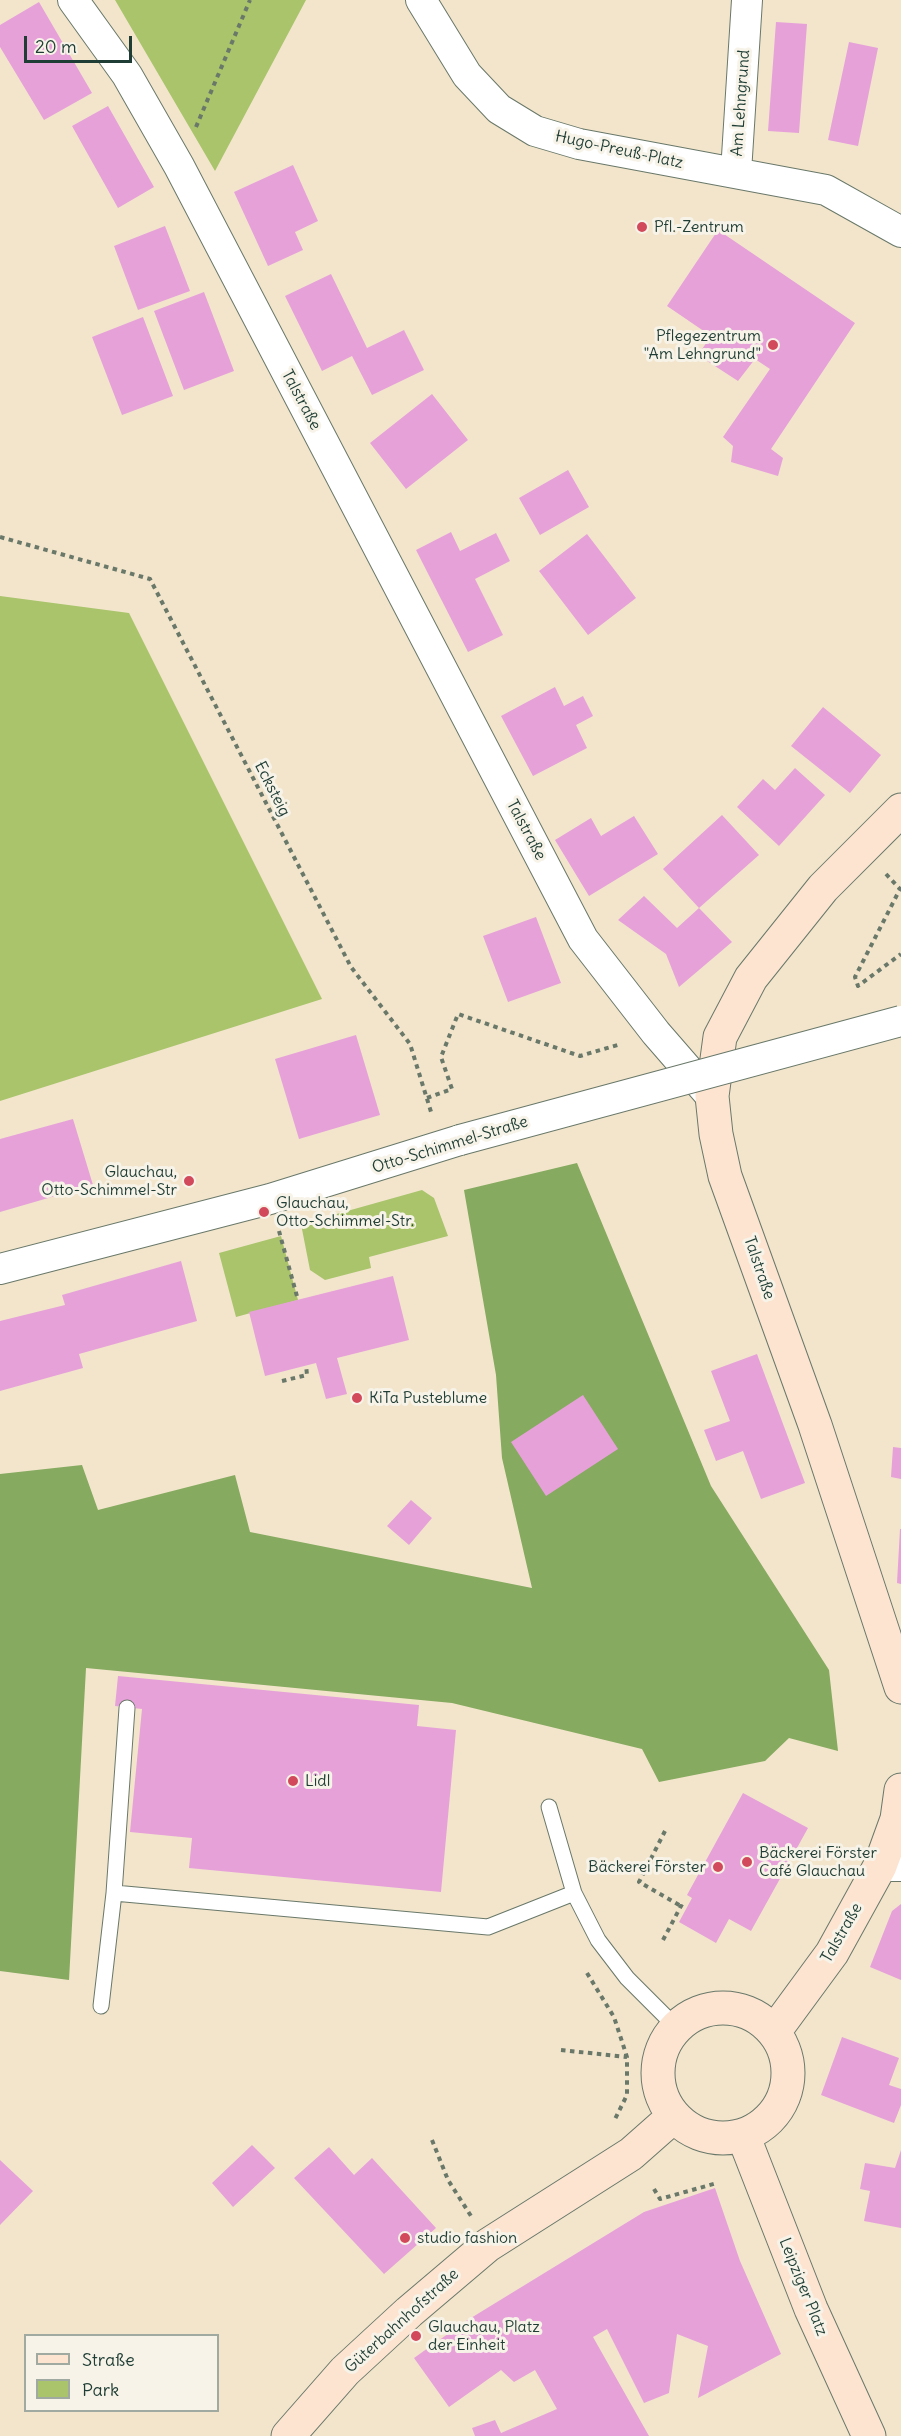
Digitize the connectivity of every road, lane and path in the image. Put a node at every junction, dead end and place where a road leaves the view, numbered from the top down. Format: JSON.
{"nodes":[{"id":1,"x":73,"y":0,"type":"edge"},
{"id":2,"x":250,"y":0,"type":"edge"},
{"id":3,"x":421,"y":0,"type":"edge"},
{"id":4,"x":747,"y":0,"type":"edge"},
{"id":5,"x":179,"y":166,"type":"junction"},
{"id":6,"x":736,"y":172,"type":"junction"},
{"id":7,"x":901,"y":232,"type":"edge"},
{"id":8,"x":0,"y":537,"type":"edge"},
{"id":9,"x":901,"y":810,"type":"edge"},
{"id":10,"x":881,"y":868,"type":"dead end"},
{"id":11,"x":901,"y":954,"type":"edge"},
{"id":12,"x":901,"y":1021,"type":"edge"},
{"id":13,"x":656,"y":1033,"type":"junction"},
{"id":14,"x":712,"y":1096,"type":"junction"},
{"id":15,"x":427,"y":1098,"type":"junction"},
{"id":16,"x":451,"y":1144,"type":"junction"},
{"id":17,"x":270,"y":1199,"type":"junction"},
{"id":18,"x":0,"y":1269,"type":"edge"},
{"id":19,"x":298,"y":1300,"type":"dead end"},
{"id":20,"x":306,"y":1365,"type":"dead end"},
{"id":21,"x":282,"y":1381,"type":"dead end"},
{"id":22,"x":901,"y":1687,"type":"edge"},
{"id":23,"x":127,"y":1708,"type":"dead end"},
{"id":24,"x":549,"y":1807,"type":"dead end"},
{"id":25,"x":900,"y":1808,"type":"edge"},
{"id":26,"x":665,"y":1831,"type":"dead end"},
{"id":27,"x":890,"y":1866,"type":"edge"},
{"id":28,"x":114,"y":1893,"type":"junction"},
{"id":29,"x":574,"y":1893,"type":"junction"},
{"id":30,"x":681,"y":1906,"type":"junction"},
{"id":31,"x":686,"y":1909,"type":"dead end"},
{"id":32,"x":663,"y":1940,"type":"dead end"},
{"id":33,"x":583,"y":1967,"type":"dead end"},
{"id":34,"x":101,"y":2006,"type":"dead end"},
{"id":35,"x":676,"y":2027,"type":"junction"},
{"id":36,"x":774,"y":2032,"type":"junction"},
{"id":37,"x":561,"y":2050,"type":"dead end"},
{"id":38,"x":627,"y":2057,"type":"junction"},
{"id":39,"x":674,"y":2116,"type":"junction"},
{"id":40,"x":611,"y":2127,"type":"dead end"},
{"id":41,"x":743,"y":2135,"type":"junction"},
{"id":42,"x":432,"y":2140,"type":"dead end"},
{"id":43,"x":717,"y":2183,"type":"dead end"},
{"id":44,"x":654,"y":2189,"type":"dead end"},
{"id":45,"x":488,"y":2245,"type":"junction"},
{"id":46,"x":288,"y":2436,"type":"edge"},
{"id":47,"x":869,"y":2436,"type":"edge"}],
"edges":[{"from":1,"to":5,"type":"street","name":"Talstraße"},
{"from":2,"to":5,"type":"path"},
{"from":3,"to":6,"type":"street","name":"Hugo-Preuß-Platz"},
{"from":4,"to":6,"type":"street","name":"Am Lehngrund"},
{"from":5,"to":13,"type":"street","name":"Talstraße"},
{"from":6,"to":7,"type":"street","name":"Am Lehngrund"},
{"from":8,"to":15,"type":"path","name":"Ecksteig"},
{"from":9,"to":14,"type":"street"},
{"from":10,"to":11,"type":"path"},
{"from":12,"to":16,"type":"street","name":"Otto-Schimmel-Straße","bridge":true},
{"from":13,"to":14,"type":"street","name":"Talstraße"},
{"from":13,"to":15,"type":"path"},
{"from":14,"to":22,"type":"street","name":"Talstraße"},
{"from":15,"to":16,"type":"path","name":"Ecksteig"},
{"from":16,"to":17,"type":"street","name":"Otto-Schimmel-Straße"},
{"from":17,"to":18,"type":"street","name":"Otto-Schimmel-Straße"},
{"from":17,"to":19,"type":"path"},
{"from":20,"to":21,"type":"path"},
{"from":23,"to":28,"type":"lane"},
{"from":24,"to":29,"type":"lane"},
{"from":25,"to":27,"type":"street","name":"Talstraße"},
{"from":26,"to":30,"type":"path"},
{"from":27,"to":36,"type":"street","name":"Talstraße"},
{"from":28,"to":29,"type":"lane"},
{"from":28,"to":34,"type":"lane"},
{"from":29,"to":35,"type":"lane"},
{"from":30,"to":31,"type":"path"},
{"from":30,"to":32,"type":"path"},
{"from":33,"to":38,"type":"path"},
{"from":35,"to":36,"type":"street"},
{"from":35,"to":39,"type":"street"},
{"from":36,"to":41,"type":"street"},
{"from":37,"to":38,"type":"path"},
{"from":38,"to":40,"type":"path"},
{"from":39,"to":41,"type":"street"},
{"from":39,"to":45,"type":"street","name":"Güterbahnhofstraße"},
{"from":41,"to":47,"type":"street","name":"Leipziger Platz"},
{"from":42,"to":45,"type":"path"},
{"from":43,"to":44,"type":"path"},
{"from":45,"to":46,"type":"street","name":"Güterbahnhofstraße"}]}
